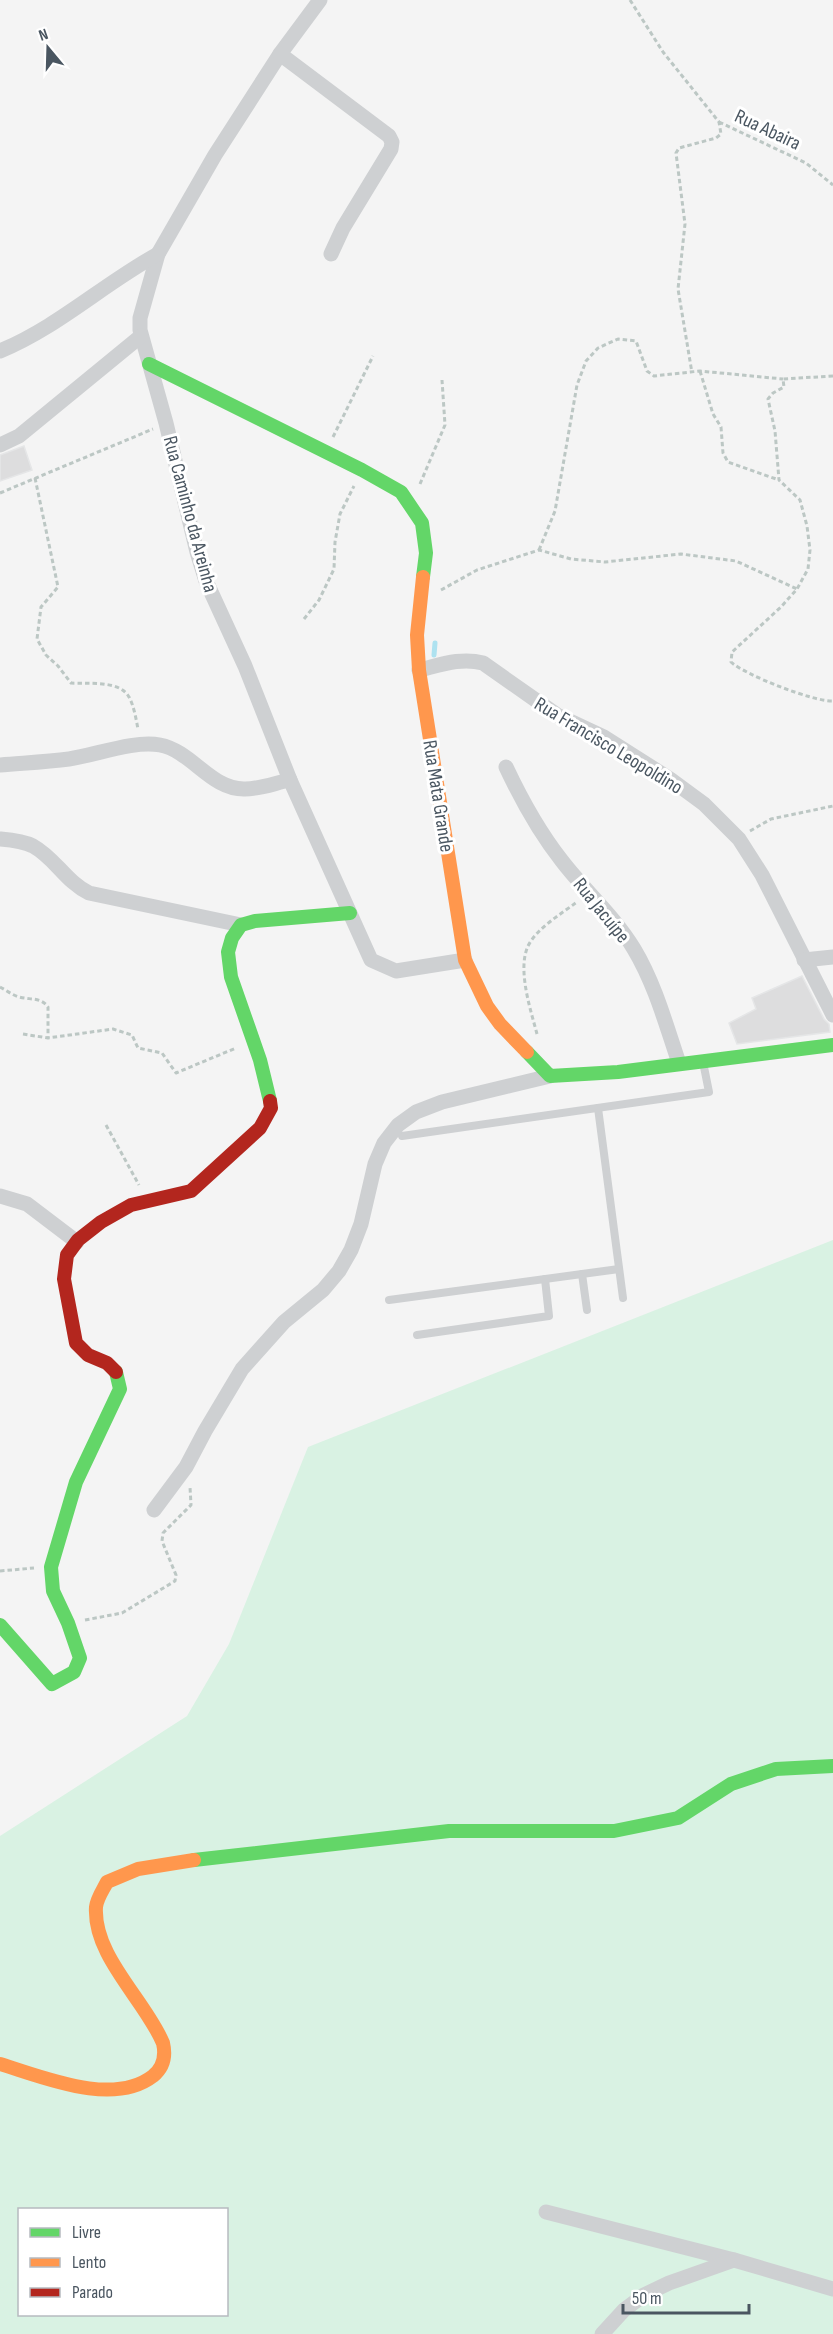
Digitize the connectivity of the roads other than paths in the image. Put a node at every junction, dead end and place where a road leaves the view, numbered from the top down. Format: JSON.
{"nodes":[{"id":1,"x":320,"y":0,"type":"edge"},
{"id":2,"x":280,"y":54,"type":"junction"},
{"id":3,"x":158,"y":254,"type":"junction"},
{"id":4,"x":331,"y":254,"type":"dead end"},
{"id":5,"x":141,"y":336,"type":"junction"},
{"id":6,"x":0,"y":351,"type":"edge"},
{"id":7,"x":149,"y":364,"type":"junction"},
{"id":8,"x":0,"y":445,"type":"edge"},
{"id":9,"x":419,"y":670,"type":"junction"},
{"id":10,"x":0,"y":765,"type":"edge"},
{"id":11,"x":506,"y":767,"type":"dead end"},
{"id":12,"x":290,"y":780,"type":"junction"},
{"id":13,"x":0,"y":839,"type":"edge"},
{"id":14,"x":350,"y":913,"type":"junction"},
{"id":15,"x":241,"y":925,"type":"junction"},
{"id":16,"x":833,"y":957,"type":"edge"},
{"id":17,"x":465,"y":960,"type":"junction"},
{"id":18,"x":804,"y":960,"type":"junction"},
{"id":19,"x":833,"y":1015,"type":"edge"},
{"id":20,"x":833,"y":1045,"type":"edge"},
{"id":21,"x":703,"y":1060,"type":"junction"},
{"id":22,"x":679,"y":1063,"type":"junction"},
{"id":23,"x":550,"y":1076,"type":"junction"},
{"id":24,"x":598,"y":1108,"type":"junction"},
{"id":25,"x":402,"y":1136,"type":"dead end"},
{"id":26,"x":0,"y":1196,"type":"edge"},
{"id":27,"x":77,"y":1242,"type":"junction"},
{"id":28,"x":619,"y":1269,"type":"junction"},
{"id":29,"x":582,"y":1274,"type":"junction"},
{"id":30,"x":545,"y":1279,"type":"junction"},
{"id":31,"x":623,"y":1298,"type":"dead end"},
{"id":32,"x":389,"y":1300,"type":"dead end"},
{"id":33,"x":587,"y":1310,"type":"dead end"},
{"id":34,"x":417,"y":1335,"type":"dead end"},
{"id":35,"x":154,"y":1510,"type":"dead end"},
{"id":36,"x":0,"y":1625,"type":"edge"},
{"id":37,"x":833,"y":1766,"type":"edge"},
{"id":38,"x":0,"y":2064,"type":"edge"},
{"id":39,"x":546,"y":2212,"type":"dead end"},
{"id":40,"x":734,"y":2259,"type":"junction"},
{"id":41,"x":833,"y":2289,"type":"edge"},
{"id":42,"x":602,"y":2334,"type":"edge"}],
"edges":[{"from":1,"to":2,"type":"street","name":"Rua Caminho da Areinha"},
{"from":2,"to":3,"type":"street","name":"Rua Caminho da Areinha"},
{"from":2,"to":4,"type":"street"},
{"from":3,"to":5,"type":"street","name":"Rua Caminho da Areinha"},
{"from":3,"to":6,"type":"street","name":"Rua Caminho da Areinha"},
{"from":5,"to":7,"type":"street","name":"Rua Caminho da Areinha"},
{"from":5,"to":8,"type":"street"},
{"from":7,"to":9,"type":"street","name":"Rua Mata Grande"},
{"from":7,"to":12,"type":"street","name":"Rua Caminho da Areinha"},
{"from":9,"to":17,"type":"street","name":"Rua Mata Grande"},
{"from":9,"to":18,"type":"street","name":"Rua Francisco Leopoldino"},
{"from":10,"to":12,"type":"street"},
{"from":11,"to":22,"type":"street","name":"Rua Jacuípe"},
{"from":12,"to":14,"type":"street","name":"Rua Caminho da Areinha"},
{"from":13,"to":15,"type":"street"},
{"from":14,"to":15,"type":"street"},
{"from":14,"to":17,"type":"street","name":"Rua Caminho da Areinha"},
{"from":15,"to":27,"type":"street"},
{"from":16,"to":18,"type":"street"},
{"from":17,"to":23,"type":"street","name":"Rua Mata Grande"},
{"from":18,"to":19,"type":"street","name":"Rua Francisco Leopoldino"},
{"from":20,"to":21,"type":"street"},
{"from":21,"to":22,"type":"street"},
{"from":21,"to":24,"type":"lane"},
{"from":22,"to":23,"type":"street"},
{"from":23,"to":35,"type":"street"},
{"from":24,"to":25,"type":"lane"},
{"from":24,"to":28,"type":"lane"},
{"from":26,"to":27,"type":"street"},
{"from":27,"to":36,"type":"street"},
{"from":28,"to":29,"type":"lane"},
{"from":28,"to":31,"type":"lane"},
{"from":29,"to":30,"type":"lane"},
{"from":29,"to":33,"type":"lane"},
{"from":30,"to":32,"type":"lane"},
{"from":30,"to":34,"type":"lane"},
{"from":37,"to":38,"type":"street"},
{"from":39,"to":40,"type":"street"},
{"from":40,"to":41,"type":"street"},
{"from":40,"to":42,"type":"street"}]}
